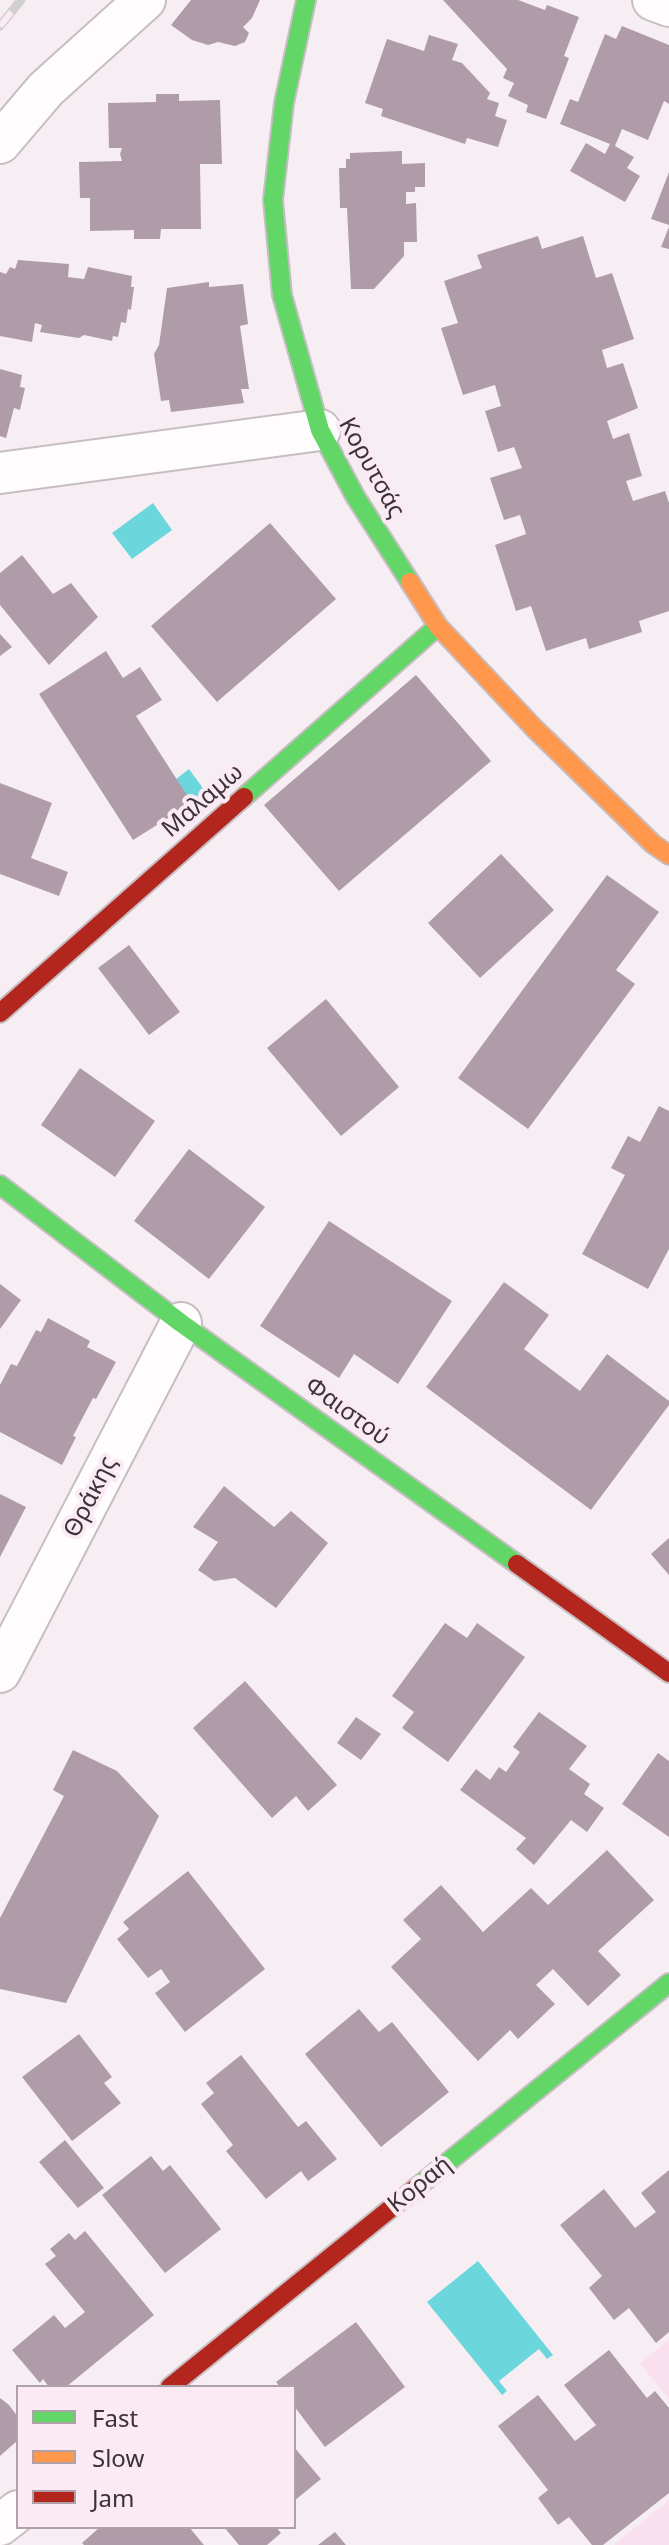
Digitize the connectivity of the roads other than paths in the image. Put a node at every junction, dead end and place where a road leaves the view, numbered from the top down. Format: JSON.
{"nodes":[{"id":1,"x":145,"y":0,"type":"edge"},
{"id":2,"x":306,"y":0,"type":"edge"},
{"id":3,"x":653,"y":0,"type":"edge"},
{"id":4,"x":669,"y":6,"type":"edge"},
{"id":5,"x":0,"y":143,"type":"edge"},
{"id":6,"x":320,"y":430,"type":"junction"},
{"id":7,"x":0,"y":473,"type":"edge"},
{"id":8,"x":438,"y":626,"type":"junction"},
{"id":9,"x":669,"y":855,"type":"edge"},
{"id":10,"x":0,"y":1013,"type":"edge"},
{"id":11,"x":0,"y":1185,"type":"edge"},
{"id":12,"x":181,"y":1323,"type":"junction"},
{"id":13,"x":0,"y":1672,"type":"edge"},
{"id":14,"x":669,"y":1673,"type":"edge"},
{"id":15,"x":669,"y":1983,"type":"edge"},
{"id":16,"x":172,"y":2385,"type":"edge"},
{"id":17,"x":16,"y":2513,"type":"edge"},
{"id":18,"x":0,"y":2525,"type":"edge"}],
"edges":[{"from":1,"to":5,"type":"street"},
{"from":2,"to":6,"type":"street","name":"Κορυτσάς"},
{"from":3,"to":4,"type":"street"},
{"from":6,"to":7,"type":"street"},
{"from":6,"to":8,"type":"street","name":"Κορυτσάς"},
{"from":8,"to":9,"type":"street","name":"Κορυτσάς"},
{"from":8,"to":10,"type":"street","name":"Μαλαμω"},
{"from":11,"to":12,"type":"street","name":"Φαιστού"},
{"from":12,"to":13,"type":"street","name":"Θράκης"},
{"from":12,"to":14,"type":"street","name":"Φαιστού"},
{"from":15,"to":16,"type":"street","name":"Κοραή"},
{"from":17,"to":18,"type":"street"}]}
